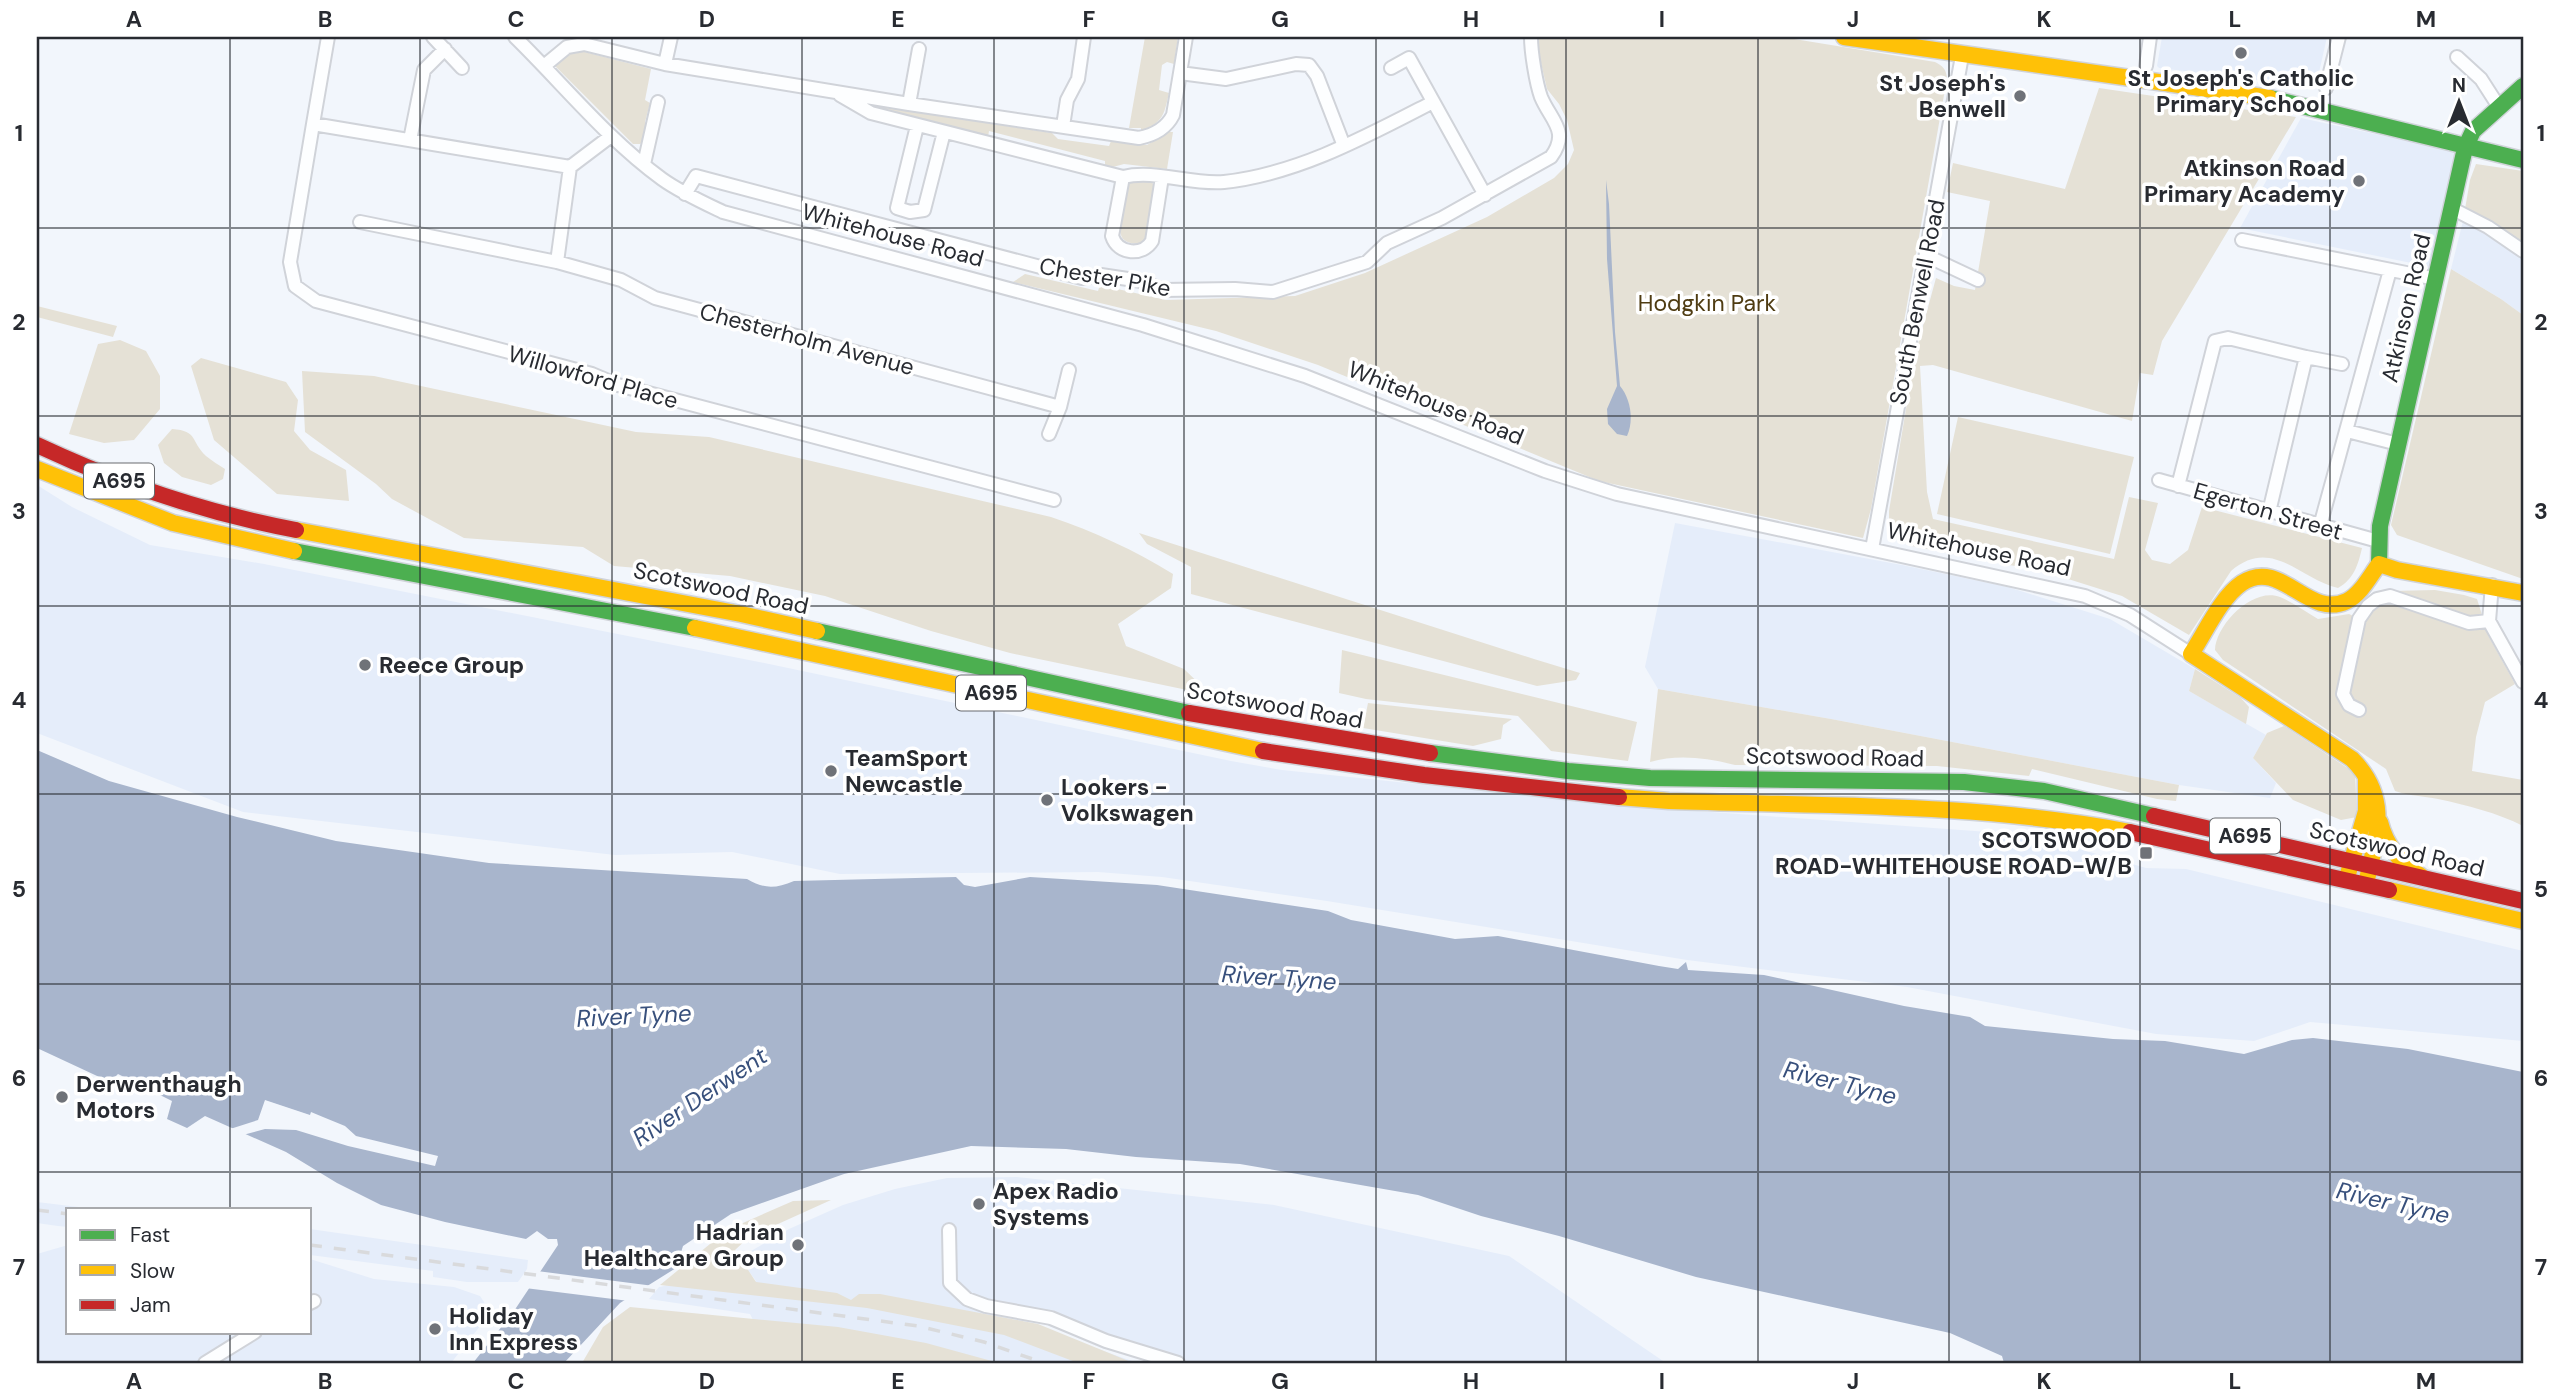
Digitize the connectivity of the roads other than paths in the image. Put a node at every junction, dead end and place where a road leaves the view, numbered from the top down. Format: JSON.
{"nodes":[{"id":1,"x":328,"y":37,"type":"edge"},
{"id":2,"x":433,"y":37,"type":"edge"},
{"id":3,"x":515,"y":37,"type":"edge"},
{"id":4,"x":671,"y":37,"type":"edge"},
{"id":5,"x":1084,"y":37,"type":"edge"},
{"id":6,"x":1186,"y":37,"type":"edge"},
{"id":7,"x":1531,"y":37,"type":"edge"},
{"id":8,"x":1844,"y":37,"type":"edge"},
{"id":9,"x":2150,"y":37,"type":"edge"},
{"id":10,"x":2339,"y":37,"type":"edge"},
{"id":11,"x":444,"y":49,"type":"junction"},
{"id":12,"x":919,"y":49,"type":"dead end"},
{"id":13,"x":1962,"y":55,"type":"junction"},
{"id":14,"x":2457,"y":57,"type":"dead end"},
{"id":15,"x":665,"y":64,"type":"junction"},
{"id":16,"x":544,"y":66,"type":"junction"},
{"id":17,"x":2146,"y":66,"type":"dead end"},
{"id":18,"x":463,"y":68,"type":"dead end"},
{"id":19,"x":1391,"y":68,"type":"dead end"},
{"id":20,"x":1180,"y":73,"type":"junction"},
{"id":21,"x":2523,"y":86,"type":"edge"},
{"id":22,"x":2326,"y":88,"type":"dead end"},
{"id":23,"x":830,"y":90,"type":"junction"},
{"id":24,"x":658,"y":102,"type":"dead end"},
{"id":25,"x":1433,"y":102,"type":"junction"},
{"id":26,"x":909,"y":104,"type":"junction"},
{"id":27,"x":2499,"y":107,"type":"junction"},
{"id":28,"x":313,"y":124,"type":"junction"},
{"id":29,"x":917,"y":126,"type":"junction"},
{"id":30,"x":1063,"y":126,"type":"junction"},
{"id":31,"x":944,"y":132,"type":"junction"},
{"id":32,"x":611,"y":136,"type":"junction"},
{"id":33,"x":410,"y":140,"type":"junction"},
{"id":34,"x":1344,"y":146,"type":"junction"},
{"id":35,"x":2465,"y":148,"type":"junction"},
{"id":36,"x":2523,"y":160,"type":"edge"},
{"id":37,"x":644,"y":164,"type":"junction"},
{"id":38,"x":570,"y":167,"type":"junction"},
{"id":39,"x":1122,"y":177,"type":"junction"},
{"id":40,"x":1162,"y":177,"type":"junction"},
{"id":41,"x":685,"y":194,"type":"junction"},
{"id":42,"x":1485,"y":195,"type":"junction"},
{"id":43,"x":2453,"y":209,"type":"junction"},
{"id":44,"x":360,"y":222,"type":"dead end"},
{"id":45,"x":2242,"y":240,"type":"dead end"},
{"id":46,"x":2523,"y":251,"type":"edge"},
{"id":47,"x":1927,"y":256,"type":"junction"},
{"id":48,"x":557,"y":262,"type":"junction"},
{"id":49,"x":2390,"y":270,"type":"junction"},
{"id":50,"x":2436,"y":279,"type":"junction"},
{"id":51,"x":1978,"y":280,"type":"dead end"},
{"id":52,"x":2306,"y":357,"type":"junction"},
{"id":53,"x":2342,"y":364,"type":"dead end"},
{"id":54,"x":1069,"y":370,"type":"dead end"},
{"id":55,"x":1060,"y":407,"type":"junction"},
{"id":56,"x":2347,"y":431,"type":"junction"},
{"id":57,"x":1049,"y":434,"type":"dead end"},
{"id":58,"x":2398,"y":444,"type":"junction"},
{"id":59,"x":37,"y":445,"type":"edge"},
{"id":60,"x":37,"y":469,"type":"edge"},
{"id":61,"x":2159,"y":480,"type":"dead end"},
{"id":62,"x":2178,"y":486,"type":"junction"},
{"id":63,"x":1054,"y":500,"type":"dead end"},
{"id":64,"x":2269,"y":512,"type":"junction"},
{"id":65,"x":2320,"y":526,"type":"junction"},
{"id":66,"x":2378,"y":541,"type":"junction"},
{"id":67,"x":1872,"y":549,"type":"junction"},
{"id":68,"x":2379,"y":564,"type":"junction"},
{"id":69,"x":2492,"y":585,"type":"junction"},
{"id":70,"x":2523,"y":593,"type":"edge"},
{"id":71,"x":2489,"y":621,"type":"junction"},
{"id":72,"x":2192,"y":654,"type":"junction"},
{"id":73,"x":2523,"y":682,"type":"edge"},
{"id":74,"x":2359,"y":710,"type":"dead end"},
{"id":75,"x":2364,"y":771,"type":"junction"},
{"id":76,"x":2380,"y":819,"type":"junction"},
{"id":77,"x":2352,"y":861,"type":"junction"},
{"id":78,"x":2370,"y":866,"type":"junction"},
{"id":79,"x":2430,"y":880,"type":"junction"},
{"id":80,"x":2346,"y":881,"type":"junction"},
{"id":81,"x":2365,"y":886,"type":"junction"},
{"id":82,"x":2523,"y":901,"type":"edge"},
{"id":83,"x":2523,"y":921,"type":"edge"},
{"id":84,"x":949,"y":1230,"type":"dead end"},
{"id":85,"x":252,"y":1334,"type":"edge"},
{"id":86,"x":205,"y":1363,"type":"edge"},
{"id":87,"x":1178,"y":1363,"type":"edge"}],
"edges":[{"from":1,"to":28,"type":"street","name":"Willowford Place"},
{"from":2,"to":11,"type":"street"},
{"from":3,"to":16,"type":"street","name":"Whitehouse Road"},
{"from":4,"to":15,"type":"street"},
{"from":5,"to":30,"type":"street"},
{"from":6,"to":20,"type":"street"},
{"from":7,"to":42,"type":"street","name":"Chester Pike"},
{"from":8,"to":13,"type":"main road"},
{"from":9,"to":17,"type":"street"},
{"from":10,"to":22,"type":"street"},
{"from":11,"to":18,"type":"street"},
{"from":11,"to":33,"type":"street"},
{"from":12,"to":26,"type":"street"},
{"from":13,"to":35,"type":"main road"},
{"from":13,"to":47,"type":"street","name":"South Benwell Road"},
{"from":14,"to":27,"type":"street"},
{"from":15,"to":16,"type":"street"},
{"from":15,"to":23,"type":"street"},
{"from":16,"to":32,"type":"street","name":"Whitehouse Road"},
{"from":19,"to":25,"type":"street"},
{"from":20,"to":30,"type":"street"},
{"from":20,"to":34,"type":"street"},
{"from":21,"to":27,"type":"main road","name":"Atkinson Road"},
{"from":23,"to":26,"type":"street"},
{"from":23,"to":29,"type":"street"},
{"from":24,"to":37,"type":"street"},
{"from":25,"to":34,"type":"street"},
{"from":25,"to":42,"type":"street"},
{"from":26,"to":30,"type":"street"},
{"from":27,"to":35,"type":"main road","name":"Atkinson Road"},
{"from":28,"to":33,"type":"street"},
{"from":28,"to":63,"type":"street","name":"Willowford Place"},
{"from":29,"to":31,"type":"street"},
{"from":29,"to":31,"type":"street"},
{"from":31,"to":39,"type":"street"},
{"from":32,"to":37,"type":"street","name":"Whitehouse Road"},
{"from":32,"to":38,"type":"street"},
{"from":33,"to":38,"type":"street"},
{"from":34,"to":40,"type":"street"},
{"from":35,"to":36,"type":"main road"},
{"from":35,"to":43,"type":"main road","name":"Atkinson Road"},
{"from":37,"to":41,"type":"street","name":"Whitehouse Road"},
{"from":38,"to":48,"type":"street"},
{"from":39,"to":40,"type":"street"},
{"from":39,"to":40,"type":"street"},
{"from":41,"to":42,"type":"street","name":"Chester Pike"},
{"from":41,"to":67,"type":"street","name":"Whitehouse Road"},
{"from":43,"to":46,"type":"street"},
{"from":43,"to":50,"type":"main road","name":"Atkinson Road"},
{"from":44,"to":48,"type":"street","name":"Chesterholm Avenue"},
{"from":45,"to":49,"type":"street"},
{"from":47,"to":51,"type":"street"},
{"from":47,"to":67,"type":"street","name":"South Benwell Road"},
{"from":48,"to":55,"type":"street","name":"Chesterholm Avenue"},
{"from":49,"to":50,"type":"street"},
{"from":49,"to":56,"type":"street"},
{"from":50,"to":58,"type":"main road","name":"Atkinson Road"},
{"from":52,"to":53,"type":"street"},
{"from":52,"to":62,"type":"street"},
{"from":52,"to":64,"type":"street"},
{"from":54,"to":55,"type":"street"},
{"from":55,"to":57,"type":"street"},
{"from":56,"to":58,"type":"street"},
{"from":56,"to":65,"type":"street"},
{"from":58,"to":66,"type":"main road","name":"Atkinson Road"},
{"from":59,"to":77,"type":"main road","name":"Scotswood Road","number":"A695"},
{"from":60,"to":80,"type":"main road","name":"Scotswood Road","number":"A695"},
{"from":61,"to":62,"type":"street","name":"Egerton Street"},
{"from":62,"to":64,"type":"street","name":"Egerton Street"},
{"from":64,"to":65,"type":"street","name":"Egerton Street"},
{"from":65,"to":66,"type":"street","name":"Egerton Street"},
{"from":66,"to":68,"type":"main road","name":"Atkinson Road"},
{"from":67,"to":72,"type":"street","name":"Whitehouse Road"},
{"from":68,"to":69,"type":"main road"},
{"from":68,"to":72,"type":"main road"},
{"from":69,"to":70,"type":"main road"},
{"from":69,"to":71,"type":"street"},
{"from":71,"to":73,"type":"street"},
{"from":71,"to":74,"type":"street"},
{"from":72,"to":75,"type":"main road","name":"Whitehouse Road"},
{"from":75,"to":76,"type":"main road","name":"Whitehouse Road"},
{"from":75,"to":77,"type":"main road"},
{"from":76,"to":78,"type":"main road","name":"Whitehouse Road"},
{"from":76,"to":79,"type":"main road"},
{"from":77,"to":78,"type":"main road","name":"Scotswood Road","number":"A695"},
{"from":77,"to":80,"type":"main road"},
{"from":78,"to":79,"type":"main road","name":"Scotswood Road","number":"A695"},
{"from":78,"to":81,"type":"main road","name":"Whitehouse Road"},
{"from":79,"to":82,"type":"main road","name":"Scotswood Road","number":"A695"},
{"from":80,"to":81,"type":"main road","name":"Scotswood Road","number":"A695"},
{"from":81,"to":83,"type":"main road","name":"Scotswood Road","number":"A695"},
{"from":84,"to":87,"type":"street"},
{"from":85,"to":86,"type":"street"}]}
